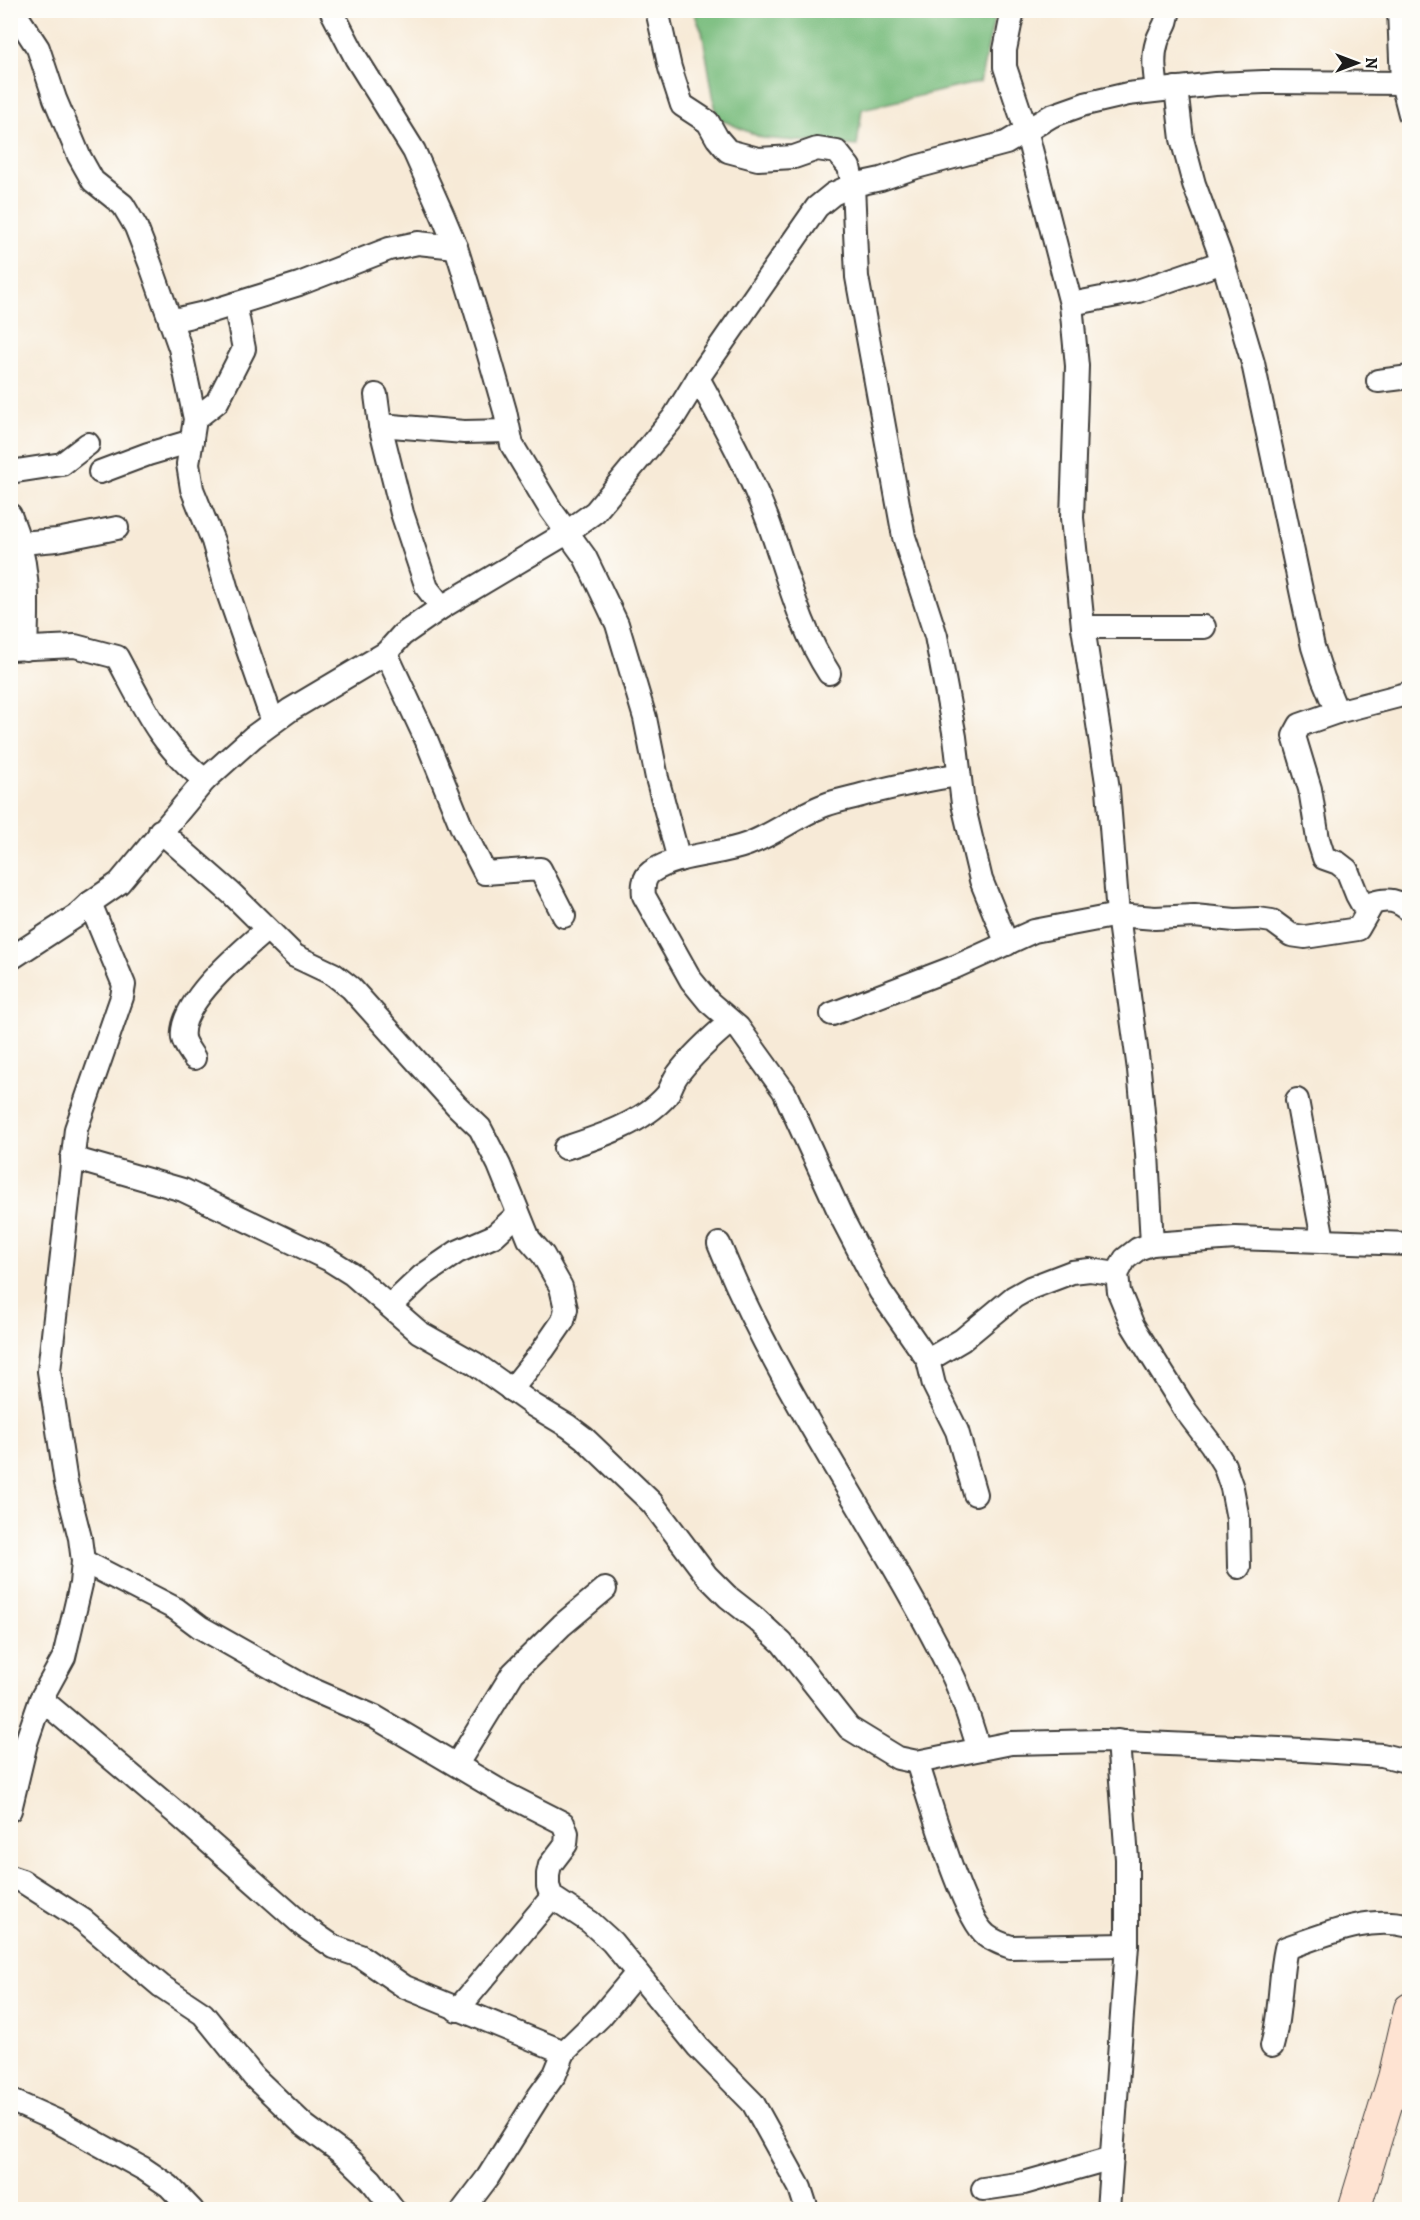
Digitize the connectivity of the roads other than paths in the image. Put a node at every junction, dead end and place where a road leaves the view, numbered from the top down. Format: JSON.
{"nodes":[{"id":1,"x":13,"y":10,"type":"edge"},
{"id":2,"x":331,"y":10,"type":"edge"},
{"id":3,"x":657,"y":10,"type":"edge"},
{"id":4,"x":1013,"y":10,"type":"edge"},
{"id":5,"x":1168,"y":10,"type":"edge"},
{"id":6,"x":1399,"y":10,"type":"edge"},
{"id":7,"x":1406,"y":83,"type":"edge"},
{"id":8,"x":1166,"y":89,"type":"junction"},
{"id":9,"x":1410,"y":114,"type":"edge"},
{"id":10,"x":1026,"y":130,"type":"junction"},
{"id":11,"x":854,"y":185,"type":"junction"},
{"id":12,"x":456,"y":247,"type":"junction"},
{"id":13,"x":1223,"y":262,"type":"junction"},
{"id":14,"x":235,"y":304,"type":"junction"},
{"id":15,"x":1071,"y":304,"type":"junction"},
{"id":16,"x":170,"y":321,"type":"junction"},
{"id":17,"x":1410,"y":377,"type":"edge"},
{"id":18,"x":698,"y":378,"type":"junction"},
{"id":19,"x":1378,"y":381,"type":"dead end"},
{"id":20,"x":376,"y":395,"type":"dead end"},
{"id":21,"x":380,"y":425,"type":"junction"},
{"id":22,"x":194,"y":430,"type":"junction"},
{"id":23,"x":508,"y":431,"type":"junction"},
{"id":24,"x":88,"y":444,"type":"dead end"},
{"id":25,"x":10,"y":472,"type":"edge"},
{"id":26,"x":100,"y":472,"type":"dead end"},
{"id":27,"x":10,"y":515,"type":"edge"},
{"id":28,"x":117,"y":528,"type":"dead end"},
{"id":29,"x":568,"y":531,"type":"junction"},
{"id":30,"x":20,"y":543,"type":"junction"},
{"id":31,"x":442,"y":607,"type":"junction"},
{"id":32,"x":1083,"y":627,"type":"junction"},
{"id":33,"x":1204,"y":627,"type":"dead end"},
{"id":34,"x":18,"y":649,"type":"edge"},
{"id":35,"x":386,"y":653,"type":"junction"},
{"id":36,"x":829,"y":673,"type":"dead end"},
{"id":37,"x":1410,"y":693,"type":"edge"},
{"id":38,"x":1337,"y":712,"type":"junction"},
{"id":39,"x":273,"y":722,"type":"junction"},
{"id":40,"x":959,"y":775,"type":"junction"},
{"id":41,"x":205,"y":780,"type":"junction"},
{"id":42,"x":160,"y":831,"type":"junction"},
{"id":43,"x":679,"y":860,"type":"junction"},
{"id":44,"x":90,"y":903,"type":"junction"},
{"id":45,"x":1410,"y":911,"type":"edge"},
{"id":46,"x":1367,"y":913,"type":"junction"},
{"id":47,"x":1118,"y":915,"type":"junction"},
{"id":48,"x":564,"y":916,"type":"dead end"},
{"id":49,"x":267,"y":929,"type":"junction"},
{"id":50,"x":1007,"y":944,"type":"junction"},
{"id":51,"x":10,"y":959,"type":"edge"},
{"id":52,"x":832,"y":1014,"type":"dead end"},
{"id":53,"x":730,"y":1022,"type":"junction"},
{"id":54,"x":194,"y":1058,"type":"dead end"},
{"id":55,"x":1297,"y":1100,"type":"dead end"},
{"id":56,"x":565,"y":1148,"type":"dead end"},
{"id":57,"x":72,"y":1158,"type":"junction"},
{"id":58,"x":518,"y":1214,"type":"junction"},
{"id":59,"x":1323,"y":1240,"type":"junction"},
{"id":60,"x":719,"y":1244,"type":"dead end"},
{"id":61,"x":1152,"y":1244,"type":"junction"},
{"id":62,"x":1410,"y":1244,"type":"edge"},
{"id":63,"x":1117,"y":1274,"type":"junction"},
{"id":64,"x":390,"y":1306,"type":"junction"},
{"id":65,"x":928,"y":1360,"type":"junction"},
{"id":66,"x":511,"y":1390,"type":"junction"},
{"id":67,"x":975,"y":1494,"type":"dead end"},
{"id":68,"x":83,"y":1561,"type":"junction"},
{"id":69,"x":1239,"y":1567,"type":"dead end"},
{"id":70,"x":605,"y":1589,"type":"dead end"},
{"id":71,"x":41,"y":1699,"type":"junction"},
{"id":72,"x":1118,"y":1741,"type":"junction"},
{"id":73,"x":979,"y":1749,"type":"junction"},
{"id":74,"x":917,"y":1762,"type":"junction"},
{"id":75,"x":1410,"y":1762,"type":"edge"},
{"id":76,"x":457,"y":1764,"type":"junction"},
{"id":77,"x":10,"y":1810,"type":"edge"},
{"id":78,"x":10,"y":1877,"type":"edge"},
{"id":79,"x":552,"y":1897,"type":"junction"},
{"id":80,"x":1410,"y":1926,"type":"edge"},
{"id":81,"x":1127,"y":1945,"type":"junction"},
{"id":82,"x":638,"y":1973,"type":"junction"},
{"id":83,"x":1410,"y":2009,"type":"edge"},
{"id":84,"x":457,"y":2010,"type":"junction"},
{"id":85,"x":1272,"y":2046,"type":"dead end"},
{"id":86,"x":564,"y":2052,"type":"junction"},
{"id":87,"x":1402,"y":2082,"type":"edge"},
{"id":88,"x":10,"y":2100,"type":"edge"},
{"id":89,"x":1112,"y":2158,"type":"junction"},
{"id":90,"x":983,"y":2189,"type":"dead end"},
{"id":91,"x":192,"y":2210,"type":"edge"},
{"id":92,"x":394,"y":2210,"type":"edge"},
{"id":93,"x":463,"y":2210,"type":"edge"},
{"id":94,"x":807,"y":2210,"type":"edge"},
{"id":95,"x":1108,"y":2210,"type":"edge"},
{"id":96,"x":1354,"y":2210,"type":"edge"}],
"edges":[{"from":1,"to":16,"type":"street"},
{"from":2,"to":12,"type":"street"},
{"from":3,"to":11,"type":"street"},
{"from":4,"to":10,"type":"street"},
{"from":5,"to":8,"type":"street"},
{"from":6,"to":7,"type":"street"},
{"from":7,"to":8,"type":"street"},
{"from":7,"to":9,"type":"street"},
{"from":8,"to":10,"type":"street"},
{"from":8,"to":13,"type":"street"},
{"from":10,"to":11,"type":"street"},
{"from":10,"to":15,"type":"street"},
{"from":11,"to":18,"type":"street"},
{"from":11,"to":40,"type":"street"},
{"from":12,"to":14,"type":"street"},
{"from":12,"to":23,"type":"street"},
{"from":13,"to":15,"type":"street"},
{"from":13,"to":38,"type":"street"},
{"from":14,"to":16,"type":"street"},
{"from":14,"to":22,"type":"street"},
{"from":15,"to":32,"type":"street"},
{"from":16,"to":22,"type":"street"},
{"from":17,"to":19,"type":"street"},
{"from":18,"to":29,"type":"street"},
{"from":18,"to":36,"type":"street"},
{"from":20,"to":21,"type":"street"},
{"from":21,"to":23,"type":"street"},
{"from":21,"to":31,"type":"street"},
{"from":22,"to":26,"type":"street"},
{"from":22,"to":39,"type":"street"},
{"from":23,"to":29,"type":"street"},
{"from":24,"to":25,"type":"street"},
{"from":27,"to":30,"type":"street"},
{"from":28,"to":30,"type":"street"},
{"from":29,"to":31,"type":"street"},
{"from":29,"to":43,"type":"street"},
{"from":30,"to":34,"type":"street"},
{"from":31,"to":35,"type":"street"},
{"from":32,"to":33,"type":"street"},
{"from":32,"to":47,"type":"street"},
{"from":34,"to":41,"type":"street"},
{"from":35,"to":39,"type":"street"},
{"from":35,"to":48,"type":"street"},
{"from":37,"to":38,"type":"street"},
{"from":38,"to":46,"type":"street"},
{"from":39,"to":41,"type":"street"},
{"from":40,"to":43,"type":"street"},
{"from":40,"to":50,"type":"street"},
{"from":41,"to":42,"type":"street"},
{"from":42,"to":44,"type":"street"},
{"from":42,"to":49,"type":"street"},
{"from":43,"to":53,"type":"street"},
{"from":44,"to":51,"type":"street"},
{"from":44,"to":57,"type":"street"},
{"from":45,"to":46,"type":"street"},
{"from":46,"to":47,"type":"street"},
{"from":47,"to":50,"type":"street"},
{"from":47,"to":61,"type":"street"},
{"from":49,"to":54,"type":"street"},
{"from":49,"to":58,"type":"street"},
{"from":50,"to":52,"type":"street"},
{"from":53,"to":56,"type":"street"},
{"from":53,"to":65,"type":"street"},
{"from":55,"to":59,"type":"street"},
{"from":57,"to":64,"type":"street"},
{"from":57,"to":68,"type":"street"},
{"from":58,"to":64,"type":"street"},
{"from":58,"to":66,"type":"street"},
{"from":59,"to":61,"type":"street"},
{"from":59,"to":62,"type":"street"},
{"from":60,"to":73,"type":"street"},
{"from":61,"to":63,"type":"street"},
{"from":63,"to":65,"type":"street"},
{"from":63,"to":69,"type":"street"},
{"from":64,"to":66,"type":"street"},
{"from":65,"to":67,"type":"street"},
{"from":66,"to":74,"type":"street"},
{"from":68,"to":71,"type":"street"},
{"from":68,"to":76,"type":"street"},
{"from":70,"to":76,"type":"street"},
{"from":71,"to":77,"type":"street"},
{"from":71,"to":84,"type":"street"},
{"from":72,"to":73,"type":"street"},
{"from":72,"to":75,"type":"street"},
{"from":72,"to":81,"type":"street"},
{"from":73,"to":74,"type":"street"},
{"from":74,"to":81,"type":"street"},
{"from":76,"to":79,"type":"street"},
{"from":78,"to":92,"type":"street"},
{"from":79,"to":82,"type":"street"},
{"from":79,"to":84,"type":"street"},
{"from":80,"to":85,"type":"street"},
{"from":81,"to":89,"type":"street"},
{"from":82,"to":86,"type":"street"},
{"from":82,"to":94,"type":"street"},
{"from":83,"to":87,"type":"street"},
{"from":84,"to":86,"type":"street"},
{"from":86,"to":93,"type":"street"},
{"from":87,"to":96,"type":"street"},
{"from":88,"to":91,"type":"street"},
{"from":89,"to":90,"type":"street"},
{"from":89,"to":95,"type":"street"}]}
